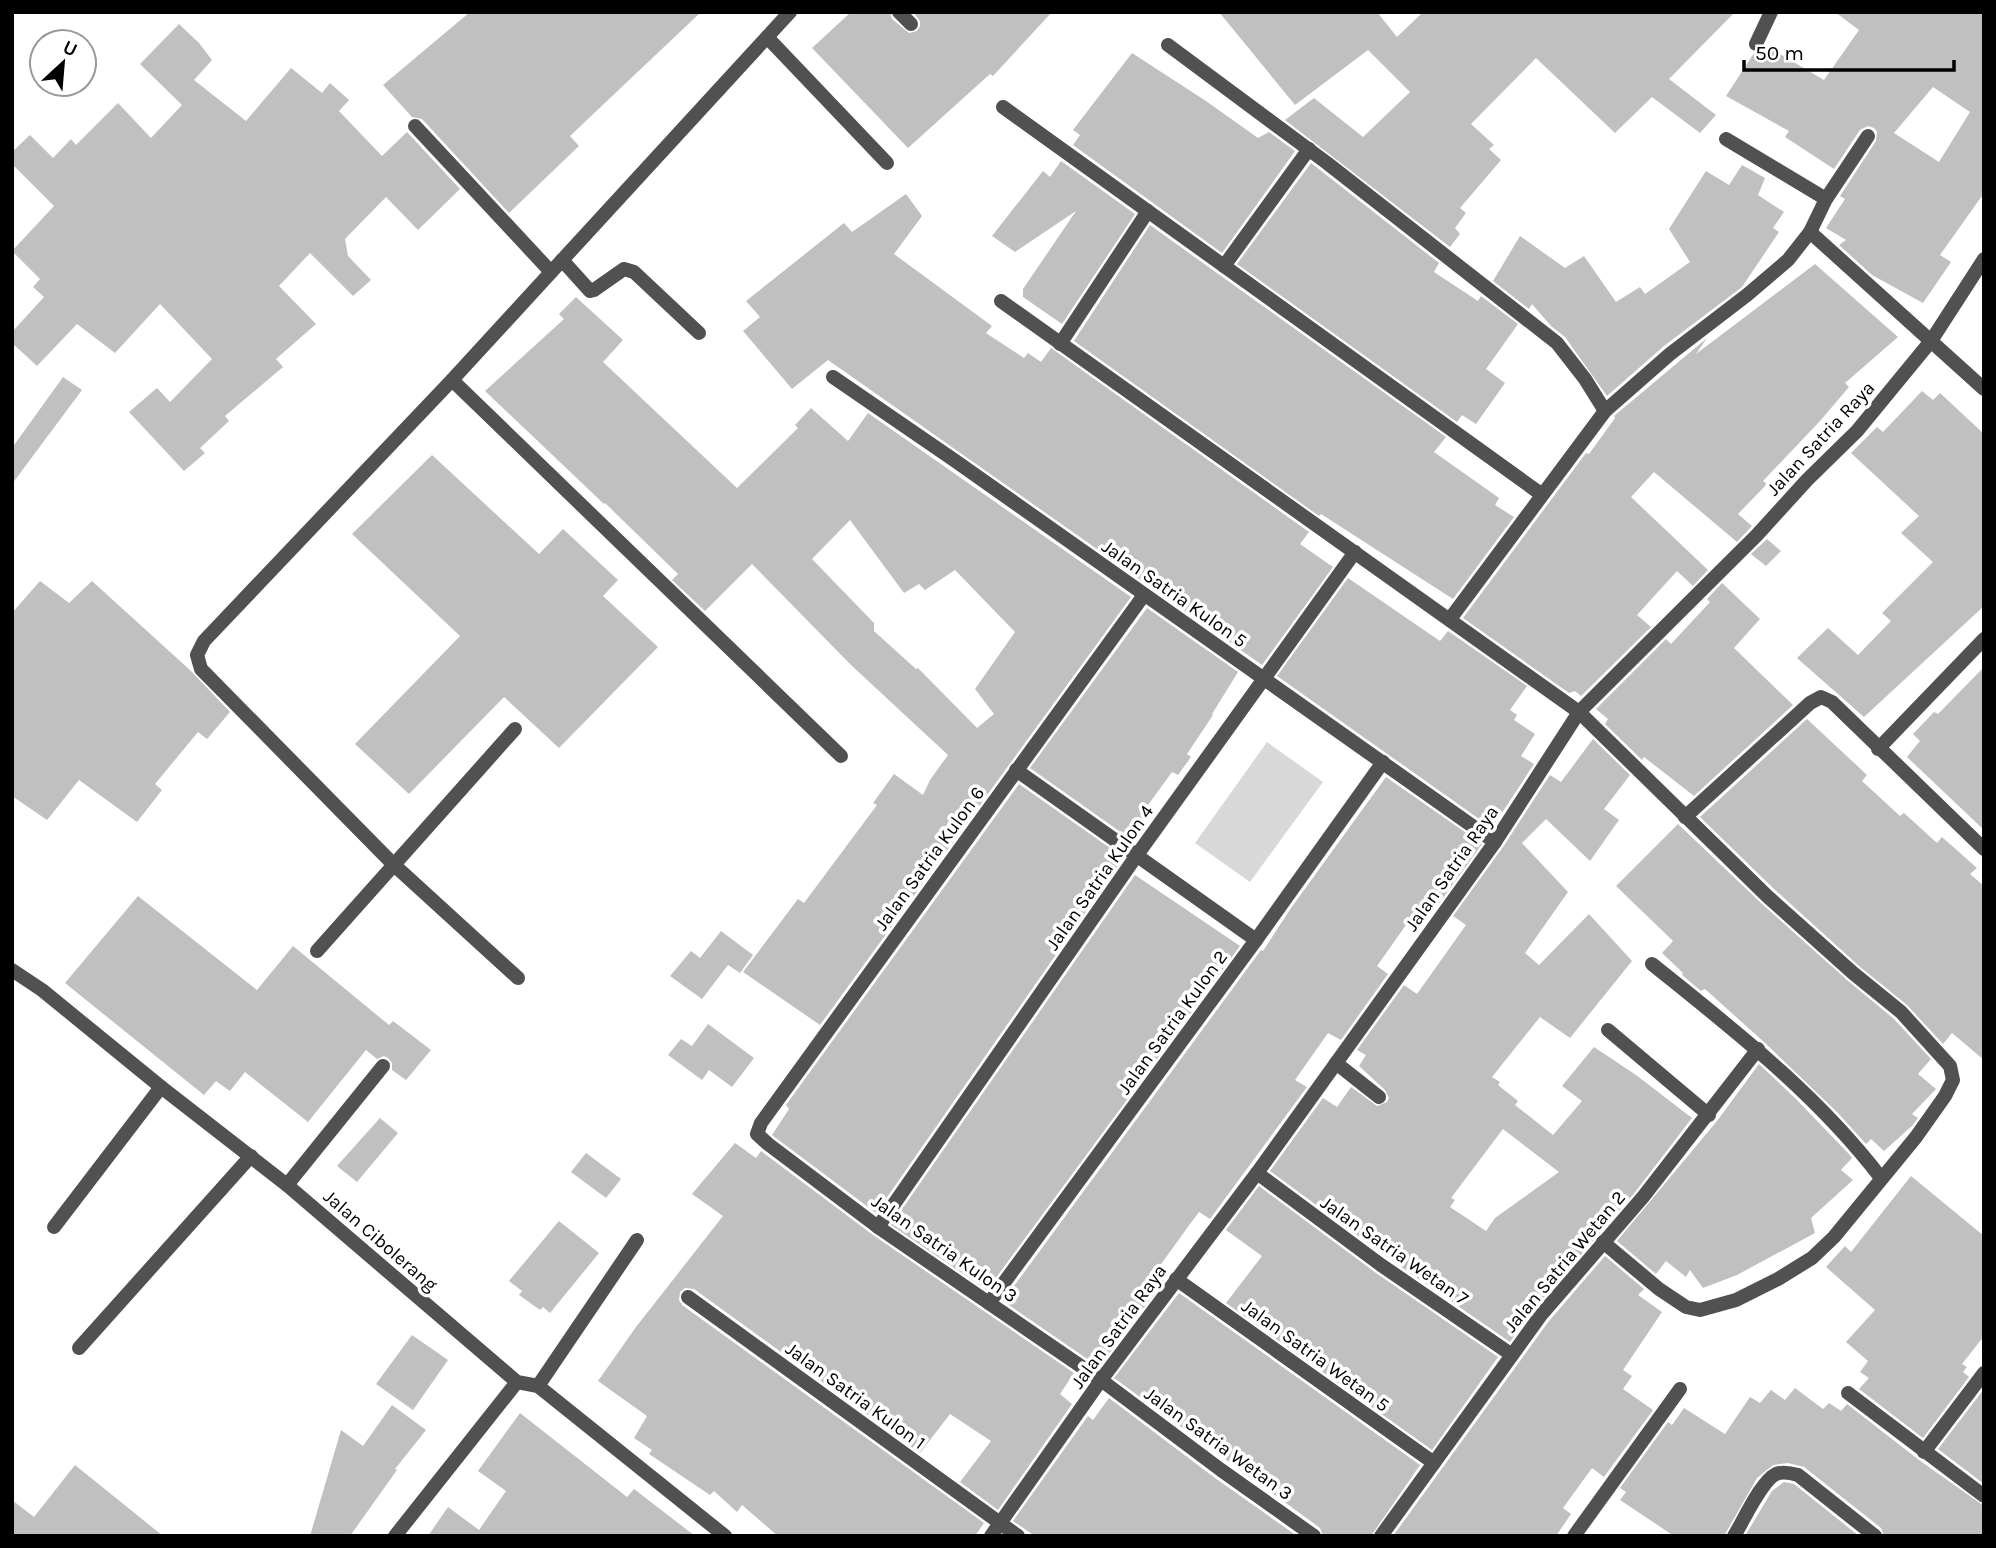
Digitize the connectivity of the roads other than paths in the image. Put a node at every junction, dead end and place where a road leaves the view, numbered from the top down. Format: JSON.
{"nodes":[{"id":1,"x":899,"y":12,"type":"edge"},
{"id":2,"x":1771,"y":12,"type":"edge"},
{"id":3,"x":788,"y":13,"type":"edge"},
{"id":4,"x":911,"y":24,"type":"dead end"},
{"id":5,"x":767,"y":37,"type":"junction"},
{"id":6,"x":1756,"y":44,"type":"dead end"},
{"id":7,"x":1168,"y":45,"type":"dead end"},
{"id":8,"x":1003,"y":107,"type":"dead end"},
{"id":9,"x":415,"y":126,"type":"dead end"},
{"id":10,"x":1868,"y":136,"type":"dead end"},
{"id":11,"x":1726,"y":139,"type":"dead end"},
{"id":12,"x":1308,"y":149,"type":"junction"},
{"id":13,"x":887,"y":163,"type":"dead end"},
{"id":14,"x":1826,"y":199,"type":"junction"},
{"id":15,"x":1148,"y":211,"type":"junction"},
{"id":16,"x":1810,"y":232,"type":"junction"},
{"id":17,"x":1984,"y":259,"type":"edge"},
{"id":18,"x":562,"y":260,"type":"junction"},
{"id":19,"x":1224,"y":266,"type":"junction"},
{"id":20,"x":551,"y":272,"type":"junction"},
{"id":21,"x":1001,"y":301,"type":"dead end"},
{"id":22,"x":699,"y":333,"type":"dead end"},
{"id":23,"x":1931,"y":341,"type":"junction"},
{"id":24,"x":1060,"y":344,"type":"junction"},
{"id":25,"x":833,"y":377,"type":"dead end"},
{"id":26,"x":452,"y":380,"type":"junction"},
{"id":27,"x":1984,"y":389,"type":"edge"},
{"id":28,"x":1605,"y":411,"type":"junction"},
{"id":29,"x":1541,"y":494,"type":"junction"},
{"id":30,"x":1355,"y":552,"type":"junction"},
{"id":31,"x":1144,"y":595,"type":"junction"},
{"id":32,"x":1450,"y":619,"type":"junction"},
{"id":33,"x":1984,"y":639,"type":"edge"},
{"id":34,"x":1264,"y":679,"type":"junction"},
{"id":35,"x":1578,"y":712,"type":"junction"},
{"id":36,"x":515,"y":729,"type":"dead end"},
{"id":37,"x":1878,"y":749,"type":"junction"},
{"id":38,"x":841,"y":756,"type":"dead end"},
{"id":39,"x":1383,"y":762,"type":"junction"},
{"id":40,"x":1016,"y":770,"type":"junction"},
{"id":41,"x":1685,"y":817,"type":"junction"},
{"id":42,"x":1494,"y":842,"type":"junction"},
{"id":43,"x":1984,"y":849,"type":"edge"},
{"id":44,"x":1137,"y":855,"type":"junction"},
{"id":45,"x":393,"y":864,"type":"junction"},
{"id":46,"x":1256,"y":940,"type":"junction"},
{"id":47,"x":317,"y":951,"type":"dead end"},
{"id":48,"x":1652,"y":964,"type":"dead end"},
{"id":49,"x":12,"y":970,"type":"edge"},
{"id":50,"x":518,"y":978,"type":"dead end"},
{"id":51,"x":1608,"y":1030,"type":"dead end"},
{"id":52,"x":1758,"y":1049,"type":"junction"},
{"id":53,"x":1336,"y":1063,"type":"junction"},
{"id":54,"x":383,"y":1066,"type":"dead end"},
{"id":55,"x":161,"y":1087,"type":"junction"},
{"id":56,"x":1379,"y":1097,"type":"dead end"},
{"id":57,"x":1709,"y":1115,"type":"junction"},
{"id":58,"x":768,"y":1144,"type":"joint"},
{"id":59,"x":251,"y":1156,"type":"junction"},
{"id":60,"x":1257,"y":1173,"type":"junction"},
{"id":61,"x":1881,"y":1178,"type":"junction"},
{"id":62,"x":287,"y":1185,"type":"junction"},
{"id":63,"x":54,"y":1227,"type":"dead end"},
{"id":64,"x":878,"y":1227,"type":"junction"},
{"id":65,"x":637,"y":1240,"type":"dead end"},
{"id":66,"x":1604,"y":1242,"type":"junction"},
{"id":67,"x":1176,"y":1279,"type":"junction"},
{"id":68,"x":688,"y":1297,"type":"dead end"},
{"id":69,"x":989,"y":1303,"type":"junction"},
{"id":70,"x":79,"y":1348,"type":"dead end"},
{"id":71,"x":1512,"y":1355,"type":"junction"},
{"id":72,"x":1984,"y":1373,"type":"edge"},
{"id":73,"x":1101,"y":1380,"type":"junction"},
{"id":74,"x":517,"y":1382,"type":"junction"},
{"id":75,"x":538,"y":1386,"type":"junction"},
{"id":76,"x":1680,"y":1389,"type":"dead end"},
{"id":77,"x":1848,"y":1393,"type":"dead end"},
{"id":78,"x":1924,"y":1452,"type":"junction"},
{"id":79,"x":1434,"y":1463,"type":"junction"},
{"id":80,"x":1984,"y":1496,"type":"edge"},
{"id":81,"x":1001,"y":1524,"type":"junction"},
{"id":82,"x":395,"y":1536,"type":"edge"},
{"id":83,"x":725,"y":1536,"type":"edge"},
{"id":84,"x":991,"y":1536,"type":"edge"},
{"id":85,"x":1018,"y":1536,"type":"edge"},
{"id":86,"x":1314,"y":1536,"type":"edge"},
{"id":87,"x":1381,"y":1536,"type":"edge"},
{"id":88,"x":1574,"y":1536,"type":"edge"},
{"id":89,"x":1734,"y":1536,"type":"edge"},
{"id":90,"x":1875,"y":1536,"type":"edge"}],
"edges":[{"from":1,"to":4,"type":"street"},
{"from":2,"to":6,"type":"street"},
{"from":3,"to":5,"type":"street"},
{"from":5,"to":13,"type":"street"},
{"from":5,"to":18,"type":"street"},
{"from":7,"to":12,"type":"street"},
{"from":8,"to":15,"type":"street"},
{"from":9,"to":20,"type":"street"},
{"from":10,"to":14,"type":"street"},
{"from":11,"to":14,"type":"street"},
{"from":12,"to":19,"type":"street"},
{"from":12,"to":28,"type":"street"},
{"from":14,"to":16,"type":"street"},
{"from":15,"to":19,"type":"street"},
{"from":15,"to":24,"type":"street"},
{"from":16,"to":23,"type":"street"},
{"from":16,"to":28,"type":"street"},
{"from":17,"to":23,"type":"street","name":"Jalan Satria Raya"},
{"from":18,"to":20,"type":"street"},
{"from":18,"to":22,"type":"street"},
{"from":19,"to":29,"type":"street"},
{"from":20,"to":26,"type":"street"},
{"from":21,"to":24,"type":"street"},
{"from":23,"to":27,"type":"street"},
{"from":23,"to":35,"type":"street","name":"Jalan Satria Raya"},
{"from":24,"to":30,"type":"street"},
{"from":25,"to":31,"type":"street","name":"Jalan Satria Kulon 5"},
{"from":26,"to":38,"type":"street"},
{"from":26,"to":45,"type":"street"},
{"from":28,"to":29,"type":"street"},
{"from":29,"to":32,"type":"street"},
{"from":30,"to":32,"type":"street"},
{"from":30,"to":34,"type":"street","name":"Jalan Satria Kulon 4"},
{"from":31,"to":34,"type":"street","name":"Jalan Satria Kulon 5"},
{"from":31,"to":40,"type":"street","name":"Jalan Satria Kulon 6"},
{"from":32,"to":35,"type":"street"},
{"from":33,"to":37,"type":"street"},
{"from":34,"to":39,"type":"street","name":"Jalan Satria Kulon 5"},
{"from":34,"to":44,"type":"street","name":"Jalan Satria Kulon 4"},
{"from":35,"to":41,"type":"street"},
{"from":35,"to":42,"type":"street","name":"Jalan Satria Raya"},
{"from":36,"to":45,"type":"street"},
{"from":37,"to":41,"type":"street"},
{"from":37,"to":43,"type":"street"},
{"from":39,"to":42,"type":"street","name":"Jalan Satria Kulon 5"},
{"from":39,"to":46,"type":"street","name":"Jalan Satria Kulon 2"},
{"from":40,"to":44,"type":"street"},
{"from":40,"to":58,"type":"street","name":"Jalan Satria Kulon 6"},
{"from":41,"to":61,"type":"street"},
{"from":42,"to":53,"type":"street","name":"Jalan Satria Raya"},
{"from":44,"to":46,"type":"street"},
{"from":44,"to":64,"type":"street","name":"Jalan Satria Kulon 4"},
{"from":45,"to":47,"type":"street"},
{"from":45,"to":50,"type":"street"},
{"from":46,"to":69,"type":"street","name":"Jalan Satria Kulon 2"},
{"from":48,"to":52,"type":"street"},
{"from":49,"to":55,"type":"street","name":"Jalan Cibolerang"},
{"from":51,"to":57,"type":"street"},
{"from":52,"to":57,"type":"street","name":"Jalan Satria Wetan 2"},
{"from":52,"to":61,"type":"street"},
{"from":53,"to":56,"type":"street"},
{"from":53,"to":60,"type":"street","name":"Jalan Satria Raya"},
{"from":54,"to":62,"type":"street"},
{"from":55,"to":59,"type":"street","name":"Jalan Cibolerang"},
{"from":55,"to":63,"type":"street"},
{"from":57,"to":66,"type":"street","name":"Jalan Satria Wetan 2"},
{"from":58,"to":64,"type":"street","name":"Jalan Satria Kulon 3"},
{"from":59,"to":62,"type":"street","name":"Jalan Cibolerang"},
{"from":59,"to":70,"type":"street"},
{"from":60,"to":67,"type":"street","name":"Jalan Satria Raya"},
{"from":60,"to":71,"type":"street","name":"Jalan Satria Wetan 7"},
{"from":61,"to":66,"type":"street"},
{"from":62,"to":74,"type":"street","name":"Jalan Cibolerang"},
{"from":64,"to":69,"type":"street","name":"Jalan Satria Kulon 3"},
{"from":65,"to":75,"type":"street"},
{"from":66,"to":71,"type":"street","name":"Jalan Satria Wetan 2"},
{"from":67,"to":73,"type":"street","name":"Jalan Satria Raya"},
{"from":67,"to":79,"type":"street","name":"Jalan Satria Wetan 5"},
{"from":68,"to":81,"type":"street","name":"Jalan Satria Kulon 1"},
{"from":69,"to":73,"type":"street","name":"Jalan Satria Kulon 3"},
{"from":71,"to":79,"type":"street","name":"Jalan Satria Wetan 2"},
{"from":72,"to":78,"type":"street"},
{"from":73,"to":81,"type":"street","name":"Jalan Satria Raya"},
{"from":73,"to":86,"type":"street","name":"Jalan Satria Wetan 3"},
{"from":74,"to":75,"type":"street","name":"Jalan Cibolerang"},
{"from":74,"to":82,"type":"street"},
{"from":75,"to":83,"type":"street","name":"Jalan Cibolerang"},
{"from":76,"to":88,"type":"street"},
{"from":77,"to":78,"type":"street"},
{"from":78,"to":80,"type":"street"},
{"from":79,"to":87,"type":"street","name":"Jalan Satria Wetan 2"},
{"from":81,"to":84,"type":"street","name":"Jalan Satria Raya"},
{"from":81,"to":85,"type":"street","name":"Jalan Satria Kulon 1"},
{"from":89,"to":90,"type":"street"}]}
